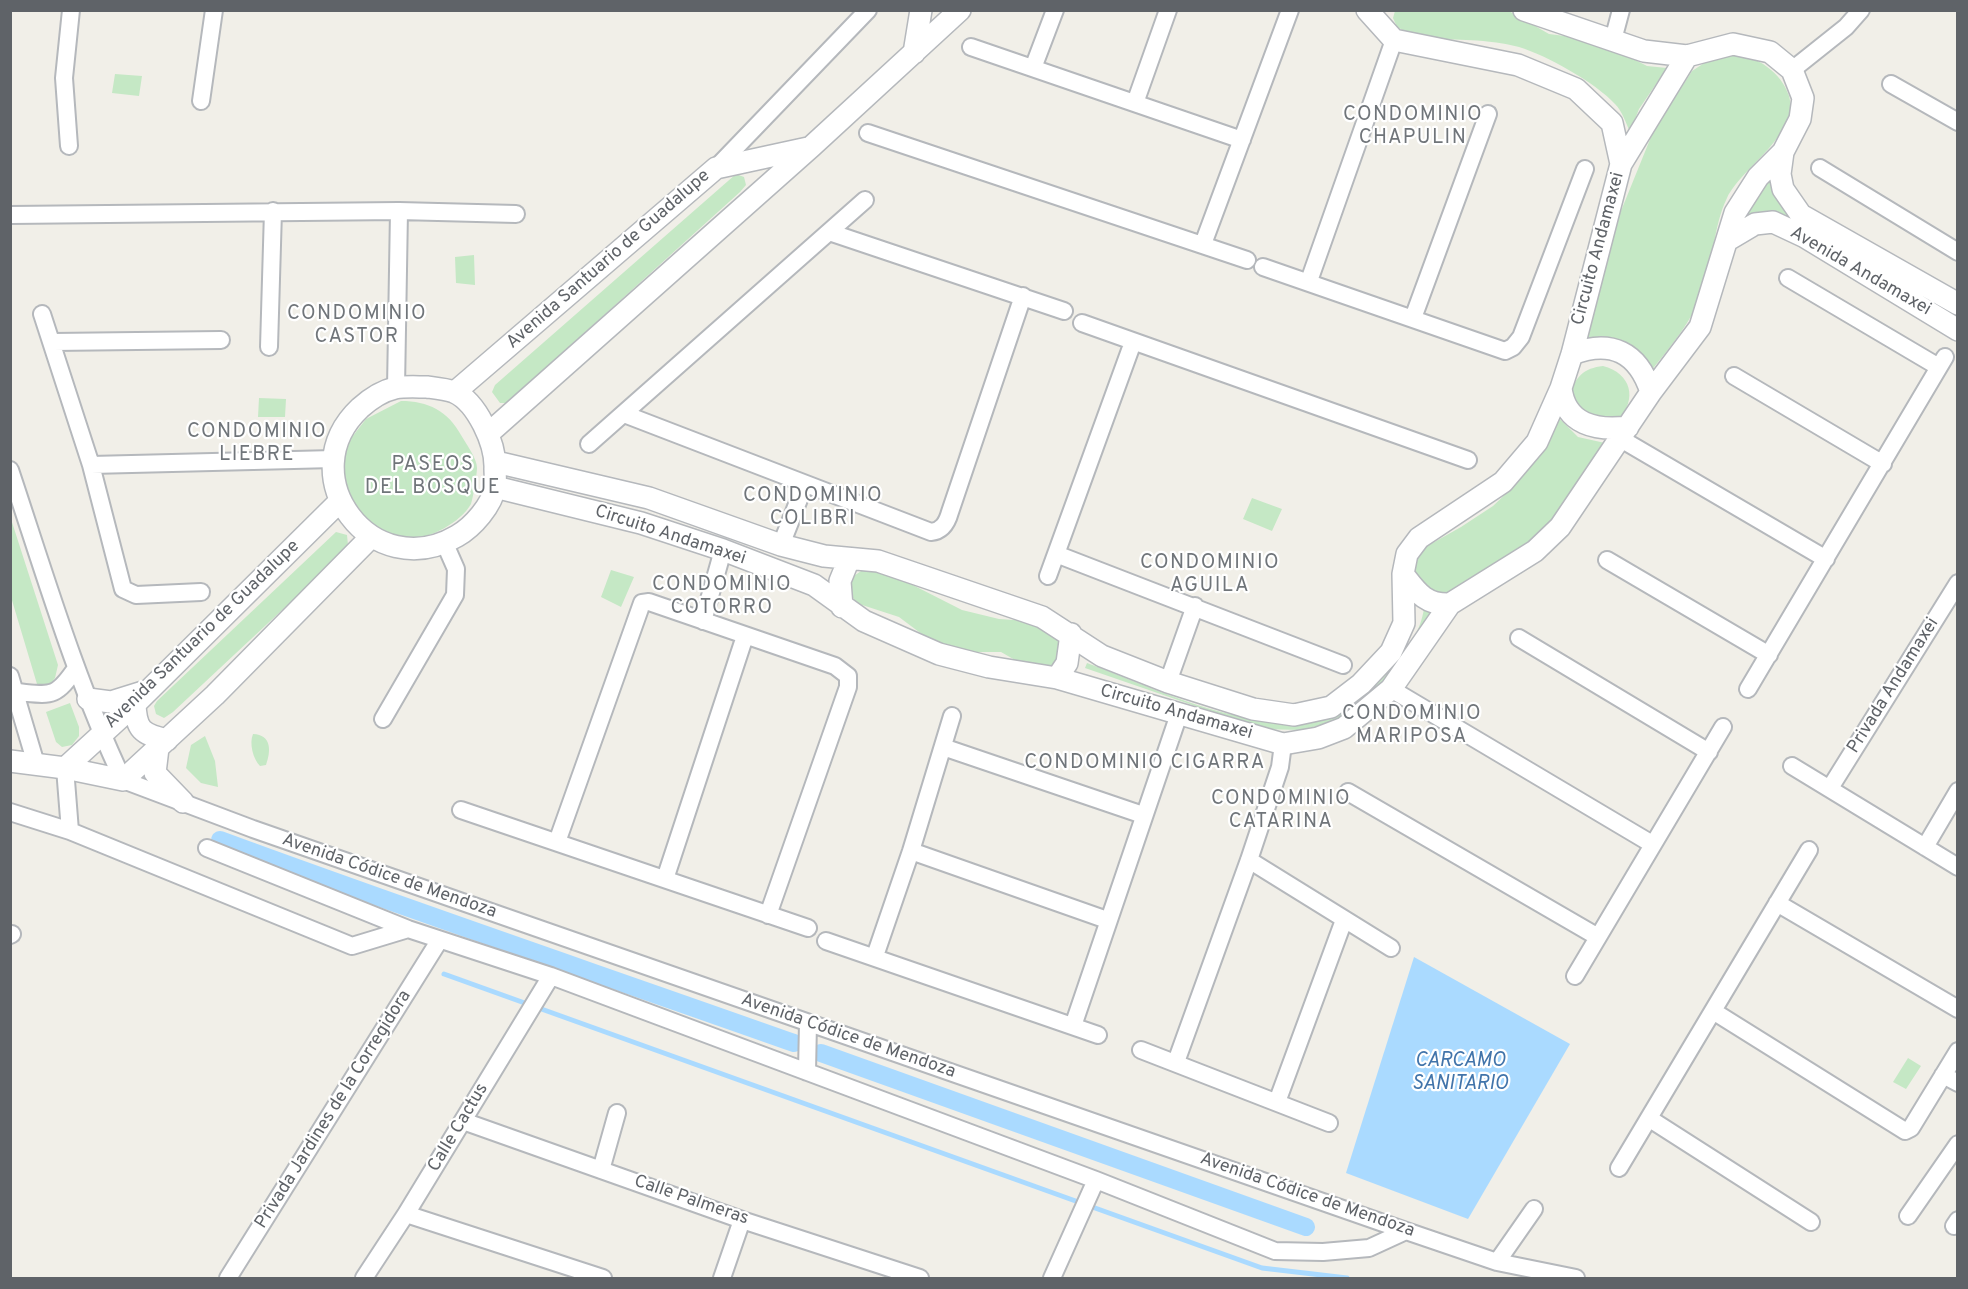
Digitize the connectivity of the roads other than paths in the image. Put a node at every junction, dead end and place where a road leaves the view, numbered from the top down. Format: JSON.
{"nodes":[{"id":1,"x":71,"y":10,"type":"edge"},
{"id":2,"x":214,"y":10,"type":"edge"},
{"id":3,"x":868,"y":10,"type":"edge"},
{"id":4,"x":921,"y":10,"type":"edge"},
{"id":5,"x":960,"y":10,"type":"edge"},
{"id":6,"x":1054,"y":10,"type":"edge"},
{"id":7,"x":1168,"y":10,"type":"edge"},
{"id":8,"x":1290,"y":10,"type":"edge"},
{"id":9,"x":1524,"y":10,"type":"edge"},
{"id":10,"x":1621,"y":10,"type":"edge"},
{"id":11,"x":1861,"y":10,"type":"edge"},
{"id":12,"x":1382,"y":21,"type":"edge"},
{"id":13,"x":1613,"y":40,"type":"junction"},
{"id":14,"x":971,"y":47,"type":"dead end"},
{"id":15,"x":914,"y":53,"type":"junction"},
{"id":16,"x":1687,"y":56,"type":"junction"},
{"id":17,"x":1033,"y":68,"type":"junction"},
{"id":18,"x":1792,"y":70,"type":"junction"},
{"id":19,"x":1892,"y":84,"type":"dead end"},
{"id":20,"x":201,"y":101,"type":"dead end"},
{"id":21,"x":1135,"y":103,"type":"junction"},
{"id":22,"x":1488,"y":114,"type":"dead end"},
{"id":23,"x":1958,"y":122,"type":"edge"},
{"id":24,"x":868,"y":133,"type":"dead end"},
{"id":25,"x":1242,"y":140,"type":"junction"},
{"id":26,"x":69,"y":146,"type":"dead end"},
{"id":27,"x":811,"y":147,"type":"junction"},
{"id":28,"x":1783,"y":152,"type":"junction"},
{"id":29,"x":747,"y":162,"type":"junction"},
{"id":30,"x":1621,"y":164,"type":"junction"},
{"id":31,"x":716,"y":168,"type":"junction"},
{"id":32,"x":1820,"y":168,"type":"dead end"},
{"id":33,"x":1585,"y":169,"type":"dead end"},
{"id":34,"x":754,"y":198,"type":"junction"},
{"id":35,"x":865,"y":200,"type":"dead end"},
{"id":36,"x":273,"y":211,"type":"junction"},
{"id":37,"x":399,"y":211,"type":"junction"},
{"id":38,"x":516,"y":214,"type":"dead end"},
{"id":39,"x":10,"y":215,"type":"edge"},
{"id":40,"x":829,"y":232,"type":"junction"},
{"id":41,"x":1728,"y":240,"type":"junction"},
{"id":42,"x":1203,"y":244,"type":"junction"},
{"id":43,"x":1958,"y":252,"type":"edge"},
{"id":44,"x":1247,"y":260,"type":"dead end"},
{"id":45,"x":1263,"y":267,"type":"dead end"},
{"id":46,"x":1788,"y":278,"type":"dead end"},
{"id":47,"x":1309,"y":281,"type":"junction"},
{"id":48,"x":1023,"y":296,"type":"junction"},
{"id":49,"x":1958,"y":304,"type":"edge"},
{"id":50,"x":1064,"y":311,"type":"dead end"},
{"id":51,"x":42,"y":314,"type":"dead end"},
{"id":52,"x":1413,"y":318,"type":"junction"},
{"id":53,"x":1082,"y":323,"type":"dead end"},
{"id":54,"x":1958,"y":330,"type":"edge"},
{"id":55,"x":220,"y":340,"type":"dead end"},
{"id":56,"x":52,"y":342,"type":"junction"},
{"id":57,"x":1133,"y":342,"type":"junction"},
{"id":58,"x":269,"y":346,"type":"dead end"},
{"id":59,"x":1572,"y":354,"type":"junction"},
{"id":60,"x":1734,"y":376,"type":"dead end"},
{"id":61,"x":396,"y":388,"type":"junction"},
{"id":62,"x":1561,"y":388,"type":"junction"},
{"id":63,"x":455,"y":392,"type":"junction"},
{"id":64,"x":1651,"y":392,"type":"junction"},
{"id":65,"x":624,"y":414,"type":"junction"},
{"id":66,"x":489,"y":433,"type":"junction"},
{"id":67,"x":1627,"y":437,"type":"junction"},
{"id":68,"x":589,"y":444,"type":"dead end"},
{"id":69,"x":334,"y":459,"type":"junction"},
{"id":70,"x":1468,"y":460,"type":"dead end"},
{"id":71,"x":496,"y":462,"type":"junction"},
{"id":72,"x":1883,"y":464,"type":"junction"},
{"id":73,"x":92,"y":465,"type":"junction"},
{"id":74,"x":10,"y":470,"type":"edge"},
{"id":75,"x":805,"y":484,"type":"junction"},
{"id":76,"x":495,"y":487,"type":"junction"},
{"id":77,"x":340,"y":501,"type":"junction"},
{"id":78,"x":370,"y":538,"type":"junction"},
{"id":79,"x":445,"y":544,"type":"junction"},
{"id":80,"x":781,"y":545,"type":"junction"},
{"id":81,"x":723,"y":550,"type":"junction"},
{"id":82,"x":1056,"y":554,"type":"junction"},
{"id":83,"x":849,"y":559,"type":"junction"},
{"id":84,"x":1826,"y":559,"type":"junction"},
{"id":85,"x":1607,"y":560,"type":"dead end"},
{"id":86,"x":1403,"y":574,"type":"junction"},
{"id":87,"x":1048,"y":576,"type":"dead end"},
{"id":88,"x":1958,"y":583,"type":"edge"},
{"id":89,"x":201,"y":592,"type":"dead end"},
{"id":90,"x":1450,"y":604,"type":"junction"},
{"id":91,"x":1195,"y":606,"type":"junction"},
{"id":92,"x":842,"y":607,"type":"junction"},
{"id":93,"x":704,"y":621,"type":"junction"},
{"id":94,"x":1071,"y":634,"type":"junction"},
{"id":95,"x":745,"y":636,"type":"junction"},
{"id":96,"x":1519,"y":638,"type":"dead end"},
{"id":97,"x":1769,"y":655,"type":"junction"},
{"id":98,"x":1343,"y":665,"type":"dead end"},
{"id":99,"x":76,"y":668,"type":"junction"},
{"id":100,"x":1057,"y":678,"type":"junction"},
{"id":101,"x":1168,"y":682,"type":"junction"},
{"id":102,"x":13,"y":684,"type":"edge"},
{"id":103,"x":1391,"y":689,"type":"junction"},
{"id":104,"x":1748,"y":689,"type":"dead end"},
{"id":105,"x":142,"y":697,"type":"junction"},
{"id":106,"x":88,"y":699,"type":"junction"},
{"id":107,"x":1179,"y":714,"type":"junction"},
{"id":108,"x":952,"y":716,"type":"dead end"},
{"id":109,"x":383,"y":719,"type":"dead end"},
{"id":110,"x":1723,"y":726,"type":"dead end"},
{"id":111,"x":102,"y":735,"type":"junction"},
{"id":112,"x":162,"y":744,"type":"junction"},
{"id":113,"x":1283,"y":744,"type":"junction"},
{"id":114,"x":943,"y":747,"type":"junction"},
{"id":115,"x":1709,"y":752,"type":"junction"},
{"id":116,"x":10,"y":761,"type":"edge"},
{"id":117,"x":36,"y":764,"type":"junction"},
{"id":118,"x":1792,"y":766,"type":"dead end"},
{"id":119,"x":66,"y":768,"type":"junction"},
{"id":120,"x":123,"y":780,"type":"junction"},
{"id":121,"x":1830,"y":788,"type":"junction"},
{"id":122,"x":1958,"y":791,"type":"edge"},
{"id":123,"x":1348,"y":792,"type":"dead end"},
{"id":124,"x":183,"y":801,"type":"junction"},
{"id":125,"x":461,"y":810,"type":"dead end"},
{"id":126,"x":10,"y":812,"type":"edge"},
{"id":127,"x":1143,"y":814,"type":"junction"},
{"id":128,"x":70,"y":831,"type":"junction"},
{"id":129,"x":557,"y":842,"type":"junction"},
{"id":130,"x":1652,"y":844,"type":"junction"},
{"id":131,"x":1925,"y":847,"type":"junction"},
{"id":132,"x":207,"y":848,"type":"dead end"},
{"id":133,"x":1809,"y":850,"type":"dead end"},
{"id":134,"x":911,"y":851,"type":"junction"},
{"id":135,"x":1249,"y":860,"type":"junction"},
{"id":136,"x":1958,"y":867,"type":"edge"},
{"id":137,"x":665,"y":879,"type":"junction"},
{"id":138,"x":1777,"y":903,"type":"junction"},
{"id":139,"x":768,"y":915,"type":"junction"},
{"id":140,"x":1107,"y":920,"type":"junction"},
{"id":141,"x":1344,"y":920,"type":"junction"},
{"id":142,"x":808,"y":928,"type":"dead end"},
{"id":143,"x":408,"y":929,"type":"junction"},
{"id":144,"x":1598,"y":937,"type":"junction"},
{"id":145,"x":439,"y":941,"type":"junction"},
{"id":146,"x":826,"y":941,"type":"dead end"},
{"id":147,"x":1391,"y":948,"type":"dead end"},
{"id":148,"x":875,"y":956,"type":"junction"},
{"id":149,"x":551,"y":976,"type":"junction"},
{"id":150,"x":1575,"y":976,"type":"dead end"},
{"id":151,"x":1958,"y":1009,"type":"edge"},
{"id":152,"x":1713,"y":1011,"type":"junction"},
{"id":153,"x":808,"y":1023,"type":"junction"},
{"id":154,"x":1073,"y":1026,"type":"junction"},
{"id":155,"x":1098,"y":1035,"type":"dead end"},
{"id":156,"x":1141,"y":1050,"type":"dead end"},
{"id":157,"x":1958,"y":1051,"type":"edge"},
{"id":158,"x":1176,"y":1062,"type":"junction"},
{"id":159,"x":807,"y":1072,"type":"junction"},
{"id":160,"x":1950,"y":1079,"type":"edge"},
{"id":161,"x":1277,"y":1102,"type":"junction"},
{"id":162,"x":617,"y":1113,"type":"dead end"},
{"id":163,"x":1650,"y":1119,"type":"junction"},
{"id":164,"x":463,"y":1121,"type":"junction"},
{"id":165,"x":1329,"y":1123,"type":"dead end"},
{"id":166,"x":1958,"y":1144,"type":"edge"},
{"id":167,"x":1619,"y":1168,"type":"dead end"},
{"id":168,"x":600,"y":1170,"type":"junction"},
{"id":169,"x":1096,"y":1180,"type":"junction"},
{"id":170,"x":1534,"y":1209,"type":"dead end"},
{"id":171,"x":406,"y":1214,"type":"junction"},
{"id":172,"x":1908,"y":1216,"type":"dead end"},
{"id":173,"x":742,"y":1220,"type":"junction"},
{"id":174,"x":1810,"y":1222,"type":"dead end"},
{"id":175,"x":1406,"y":1231,"type":"junction"},
{"id":176,"x":1497,"y":1262,"type":"junction"},
{"id":177,"x":228,"y":1278,"type":"edge"},
{"id":178,"x":364,"y":1278,"type":"edge"},
{"id":179,"x":603,"y":1278,"type":"edge"},
{"id":180,"x":722,"y":1278,"type":"edge"},
{"id":181,"x":920,"y":1278,"type":"edge"},
{"id":182,"x":1052,"y":1278,"type":"edge"},
{"id":183,"x":1576,"y":1278,"type":"edge"}],
"edges":[{"from":1,"to":26,"type":"street"},
{"from":2,"to":20,"type":"street"},
{"from":3,"to":31,"type":"street"},
{"from":4,"to":15,"type":"street"},
{"from":5,"to":15,"type":"street","name":"Avenida Santuario de Guadalupe"},
{"from":6,"to":17,"type":"street"},
{"from":7,"to":21,"type":"street"},
{"from":8,"to":25,"type":"street"},
{"from":9,"to":13,"type":"street"},
{"from":10,"to":13,"type":"street"},
{"from":11,"to":18,"type":"street"},
{"from":12,"to":30,"type":"street"},
{"from":12,"to":47,"type":"street"},
{"from":13,"to":16,"type":"street"},
{"from":14,"to":17,"type":"street"},
{"from":15,"to":27,"type":"street","name":"Avenida Santuario de Guadalupe"},
{"from":16,"to":18,"type":"street"},
{"from":16,"to":30,"type":"street","name":"Circuito Andamaxei"},
{"from":17,"to":21,"type":"street"},
{"from":18,"to":28,"type":"street","name":"Circuito Andamaxei"},
{"from":19,"to":23,"type":"street"},
{"from":21,"to":25,"type":"street"},
{"from":22,"to":52,"type":"street"},
{"from":24,"to":42,"type":"street"},
{"from":25,"to":42,"type":"street"},
{"from":27,"to":29,"type":"street","name":"Avenida Santuario de Guadalupe"},
{"from":27,"to":34,"type":"street","name":"Avenida Santuario de Guadalupe"},
{"from":28,"to":41,"type":"street","name":"Circuito Andamaxei"},
{"from":28,"to":49,"type":"street","name":"Avenida Andamaxei"},
{"from":29,"to":31,"type":"street","name":"Avenida Santuario de Guadalupe"},
{"from":29,"to":34,"type":"street"},
{"from":30,"to":59,"type":"street","name":"Circuito Andamaxei"},
{"from":31,"to":63,"type":"street","name":"Avenida Santuario de Guadalupe"},
{"from":32,"to":43,"type":"street"},
{"from":33,"to":52,"type":"street"},
{"from":34,"to":66,"type":"street","name":"Avenida Santuario de Guadalupe"},
{"from":35,"to":40,"type":"street"},
{"from":36,"to":37,"type":"street"},
{"from":36,"to":39,"type":"street"},
{"from":36,"to":58,"type":"street"},
{"from":37,"to":38,"type":"street"},
{"from":37,"to":61,"type":"street"},
{"from":40,"to":48,"type":"street"},
{"from":40,"to":65,"type":"street"},
{"from":41,"to":54,"type":"street","name":"Avenida Andamaxei"},
{"from":41,"to":64,"type":"street","name":"Circuito Andamaxei"},
{"from":42,"to":44,"type":"street"},
{"from":45,"to":47,"type":"street"},
{"from":46,"to":72,"type":"street"},
{"from":47,"to":52,"type":"street"},
{"from":48,"to":50,"type":"street"},
{"from":48,"to":75,"type":"street"},
{"from":51,"to":56,"type":"street"},
{"from":53,"to":57,"type":"street"},
{"from":55,"to":56,"type":"street"},
{"from":56,"to":73,"type":"street"},
{"from":57,"to":70,"type":"street"},
{"from":57,"to":82,"type":"street"},
{"from":59,"to":62,"type":"street","name":"Circuito Andamaxei"},
{"from":59,"to":64,"type":"street"},
{"from":60,"to":72,"type":"street"},
{"from":61,"to":63,"type":"street"},
{"from":61,"to":69,"type":"street"},
{"from":62,"to":67,"type":"street"},
{"from":62,"to":86,"type":"street","name":"Circuito Andamaxei"},
{"from":63,"to":66,"type":"street"},
{"from":64,"to":67,"type":"street","name":"Circuito Andamaxei"},
{"from":65,"to":68,"type":"street"},
{"from":65,"to":75,"type":"street"},
{"from":66,"to":71,"type":"street"},
{"from":67,"to":84,"type":"street"},
{"from":67,"to":90,"type":"street","name":"Circuito Andamaxei"},
{"from":69,"to":73,"type":"street"},
{"from":69,"to":77,"type":"street"},
{"from":71,"to":76,"type":"street"},
{"from":71,"to":80,"type":"street","name":"Circuito Andamaxei"},
{"from":72,"to":84,"type":"street"},
{"from":73,"to":89,"type":"street"},
{"from":74,"to":99,"type":"street"},
{"from":75,"to":80,"type":"street"},
{"from":76,"to":79,"type":"street"},
{"from":76,"to":81,"type":"street","name":"Circuito Andamaxei"},
{"from":77,"to":78,"type":"street"},
{"from":77,"to":105,"type":"street","name":"Avenida Santuario de Guadalupe"},
{"from":78,"to":79,"type":"street"},
{"from":78,"to":112,"type":"street"},
{"from":79,"to":109,"type":"street"},
{"from":80,"to":83,"type":"street","name":"Circuito Andamaxei"},
{"from":81,"to":92,"type":"street","name":"Circuito Andamaxei"},
{"from":81,"to":93,"type":"street"},
{"from":82,"to":87,"type":"street"},
{"from":82,"to":91,"type":"street"},
{"from":83,"to":92,"type":"street"},
{"from":83,"to":94,"type":"street","name":"Circuito Andamaxei"},
{"from":84,"to":97,"type":"street"},
{"from":85,"to":97,"type":"street"},
{"from":86,"to":90,"type":"street"},
{"from":86,"to":101,"type":"street","name":"Circuito Andamaxei"},
{"from":88,"to":121,"type":"street","name":"Privada Andamaxei"},
{"from":90,"to":103,"type":"street","name":"Circuito Andamaxei"},
{"from":91,"to":98,"type":"street"},
{"from":91,"to":101,"type":"street"},
{"from":92,"to":100,"type":"street","name":"Circuito Andamaxei"},
{"from":93,"to":95,"type":"street"},
{"from":93,"to":129,"type":"street"},
{"from":94,"to":100,"type":"street"},
{"from":94,"to":101,"type":"street","name":"Circuito Andamaxei"},
{"from":95,"to":137,"type":"street"},
{"from":95,"to":139,"type":"street"},
{"from":96,"to":115,"type":"street"},
{"from":97,"to":104,"type":"street"},
{"from":99,"to":102,"type":"street"},
{"from":99,"to":106,"type":"street"},
{"from":100,"to":107,"type":"street","name":"Circuito Andamaxei"},
{"from":102,"to":117,"type":"street"},
{"from":103,"to":113,"type":"street","name":"Circuito Andamaxei"},
{"from":103,"to":130,"type":"street"},
{"from":105,"to":106,"type":"street"},
{"from":105,"to":111,"type":"street","name":"Avenida Santuario de Guadalupe"},
{"from":105,"to":112,"type":"street"},
{"from":106,"to":111,"type":"street"},
{"from":107,"to":113,"type":"street","name":"Circuito Andamaxei"},
{"from":107,"to":127,"type":"street"},
{"from":108,"to":114,"type":"street"},
{"from":110,"to":115,"type":"street"},
{"from":111,"to":119,"type":"street","name":"Avenida Santuario de Guadalupe"},
{"from":111,"to":120,"type":"street"},
{"from":112,"to":120,"type":"street"},
{"from":112,"to":124,"type":"street"},
{"from":113,"to":135,"type":"street"},
{"from":114,"to":127,"type":"street"},
{"from":114,"to":134,"type":"street"},
{"from":115,"to":130,"type":"street"},
{"from":116,"to":117,"type":"street","name":"Avenida Códice de Mendoza"},
{"from":117,"to":119,"type":"street","name":"Avenida Códice de Mendoza"},
{"from":118,"to":121,"type":"street"},
{"from":119,"to":120,"type":"street","name":"Avenida Códice de Mendoza"},
{"from":119,"to":128,"type":"street"},
{"from":120,"to":124,"type":"street","name":"Avenida Códice de Mendoza"},
{"from":121,"to":131,"type":"street"},
{"from":122,"to":131,"type":"street"},
{"from":123,"to":144,"type":"street"},
{"from":124,"to":153,"type":"street","name":"Avenida Códice de Mendoza"},
{"from":125,"to":129,"type":"street"},
{"from":126,"to":128,"type":"street"},
{"from":127,"to":140,"type":"street"},
{"from":128,"to":143,"type":"street"},
{"from":129,"to":137,"type":"street"},
{"from":130,"to":144,"type":"street"},
{"from":131,"to":136,"type":"street"},
{"from":132,"to":143,"type":"street"},
{"from":133,"to":138,"type":"street"},
{"from":134,"to":140,"type":"street"},
{"from":134,"to":148,"type":"street"},
{"from":135,"to":141,"type":"street"},
{"from":135,"to":158,"type":"street"},
{"from":137,"to":139,"type":"street"},
{"from":138,"to":151,"type":"street"},
{"from":138,"to":152,"type":"street"},
{"from":139,"to":142,"type":"street"},
{"from":140,"to":154,"type":"street"},
{"from":141,"to":147,"type":"street"},
{"from":141,"to":161,"type":"street"},
{"from":143,"to":145,"type":"street"},
{"from":144,"to":150,"type":"street"},
{"from":145,"to":149,"type":"street"},
{"from":145,"to":177,"type":"street","name":"Privada Jardines de la Corregidora"},
{"from":146,"to":148,"type":"street"},
{"from":148,"to":154,"type":"street"},
{"from":149,"to":159,"type":"street"},
{"from":149,"to":164,"type":"street","name":"Calle Cactus"},
{"from":152,"to":160,"type":"street"},
{"from":152,"to":163,"type":"street"},
{"from":153,"to":159,"type":"street"},
{"from":153,"to":175,"type":"street","name":"Avenida Códice de Mendoza"},
{"from":154,"to":155,"type":"street"},
{"from":156,"to":158,"type":"street"},
{"from":157,"to":160,"type":"street"},
{"from":158,"to":161,"type":"street"},
{"from":159,"to":169,"type":"street"},
{"from":161,"to":165,"type":"street"},
{"from":162,"to":168,"type":"street"},
{"from":163,"to":167,"type":"street"},
{"from":163,"to":174,"type":"street"},
{"from":164,"to":168,"type":"street","name":"Calle Palmeras"},
{"from":164,"to":171,"type":"street","name":"Calle Cactus"},
{"from":166,"to":172,"type":"street"},
{"from":168,"to":173,"type":"street","name":"Calle Palmeras"},
{"from":169,"to":175,"type":"street"},
{"from":169,"to":182,"type":"street"},
{"from":170,"to":176,"type":"street"},
{"from":171,"to":178,"type":"street","name":"Calle Cactus"},
{"from":171,"to":179,"type":"street"},
{"from":173,"to":180,"type":"street"},
{"from":173,"to":181,"type":"street","name":"Calle Palmeras"},
{"from":175,"to":176,"type":"street","name":"Avenida Códice de Mendoza"},
{"from":176,"to":183,"type":"street","name":"Avenida Códice de Mendoza"}]}
